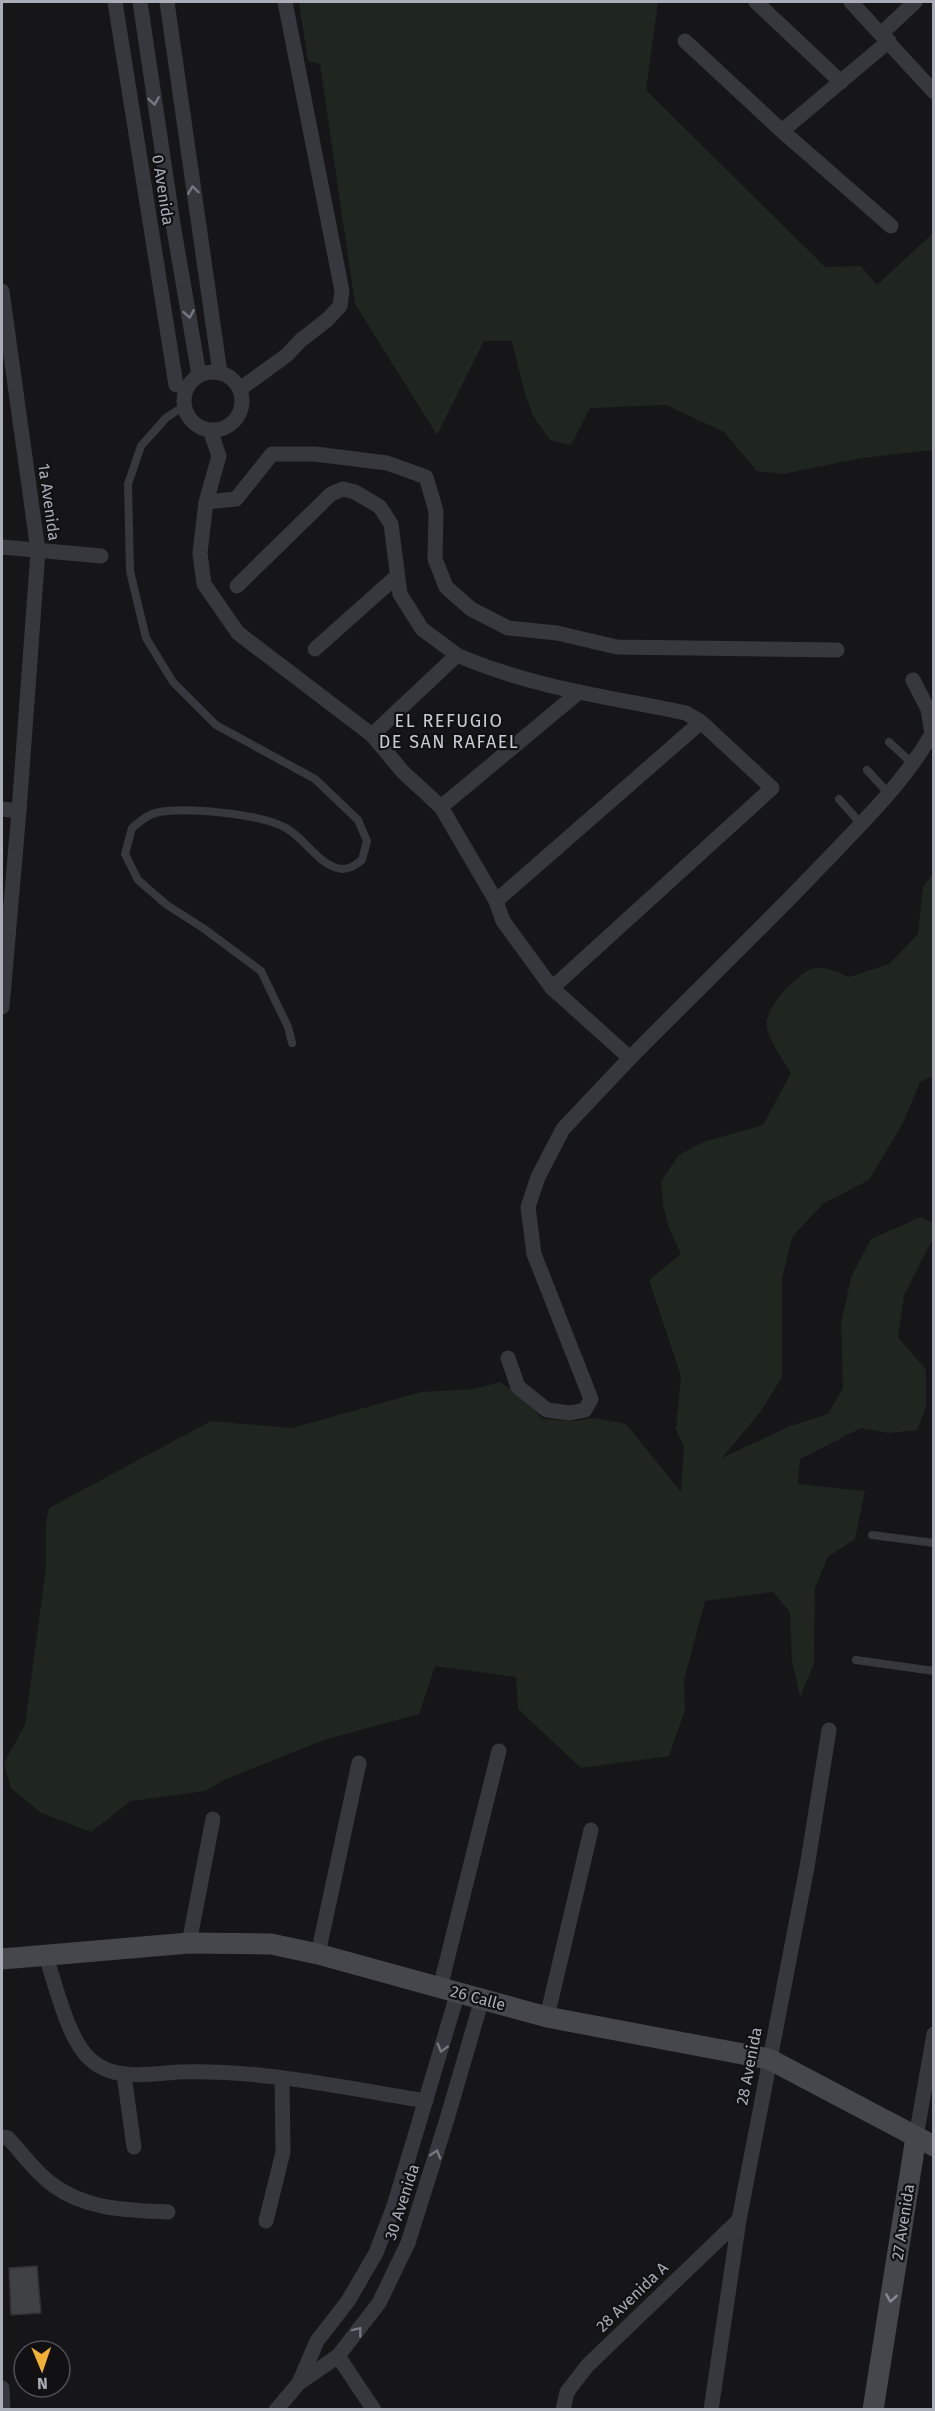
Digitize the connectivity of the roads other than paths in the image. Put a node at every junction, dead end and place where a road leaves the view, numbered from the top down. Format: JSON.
{"nodes":[{"id":1,"x":115,"y":2,"type":"edge"},
{"id":2,"x":140,"y":2,"type":"edge"},
{"id":3,"x":167,"y":2,"type":"edge"},
{"id":4,"x":285,"y":2,"type":"edge"},
{"id":5,"x":756,"y":2,"type":"edge"},
{"id":6,"x":851,"y":2,"type":"edge"},
{"id":7,"x":915,"y":2,"type":"edge"},
{"id":8,"x":886,"y":37,"type":"junction"},
{"id":9,"x":684,"y":41,"type":"dead end"},
{"id":10,"x":175,"y":63,"type":"junction"},
{"id":11,"x":149,"y":68,"type":"junction"},
{"id":12,"x":841,"y":82,"type":"junction"},
{"id":13,"x":933,"y":92,"type":"edge"},
{"id":14,"x":782,"y":131,"type":"junction"},
{"id":15,"x":197,"y":219,"type":"junction"},
{"id":16,"x":173,"y":224,"type":"junction"},
{"id":17,"x":891,"y":226,"type":"dead end"},
{"id":18,"x":206,"y":281,"type":"junction"},
{"id":19,"x":184,"y":284,"type":"junction"},
{"id":20,"x":2,"y":291,"type":"edge"},
{"id":21,"x":220,"y":373,"type":"junction"},
{"id":22,"x":199,"y":375,"type":"junction"},
{"id":23,"x":176,"y":385,"type":"dead end"},
{"id":24,"x":240,"y":389,"type":"junction"},
{"id":25,"x":184,"y":406,"type":"junction"},
{"id":26,"x":210,"y":430,"type":"junction"},
{"id":27,"x":206,"y":502,"type":"junction"},
{"id":28,"x":2,"y":548,"type":"edge"},
{"id":29,"x":38,"y":551,"type":"junction"},
{"id":30,"x":100,"y":556,"type":"dead end"},
{"id":31,"x":397,"y":576,"type":"junction"},
{"id":32,"x":237,"y":586,"type":"dead end"},
{"id":33,"x":315,"y":649,"type":"dead end"},
{"id":34,"x":837,"y":650,"type":"dead end"},
{"id":35,"x":457,"y":655,"type":"junction"},
{"id":36,"x":913,"y":680,"type":"dead end"},
{"id":37,"x":579,"y":692,"type":"junction"},
{"id":38,"x":701,"y":723,"type":"junction"},
{"id":39,"x":372,"y":735,"type":"junction"},
{"id":40,"x":889,"y":742,"type":"dead end"},
{"id":41,"x":914,"y":765,"type":"junction"},
{"id":42,"x":867,"y":770,"type":"dead end"},
{"id":43,"x":889,"y":794,"type":"junction"},
{"id":44,"x":839,"y":799,"type":"dead end"},
{"id":45,"x":441,"y":807,"type":"junction"},
{"id":46,"x":2,"y":809,"type":"edge"},
{"id":47,"x":19,"y":811,"type":"junction"},
{"id":48,"x":861,"y":824,"type":"junction"},
{"id":49,"x":496,"y":901,"type":"junction"},
{"id":50,"x":552,"y":988,"type":"junction"},
{"id":51,"x":2,"y":1007,"type":"edge"},
{"id":52,"x":292,"y":1043,"type":"dead end"},
{"id":53,"x":630,"y":1058,"type":"junction"},
{"id":54,"x":508,"y":1358,"type":"dead end"},
{"id":55,"x":873,"y":1535,"type":"dead end"},
{"id":56,"x":933,"y":1544,"type":"edge"},
{"id":57,"x":856,"y":1660,"type":"dead end"},
{"id":58,"x":933,"y":1671,"type":"edge"},
{"id":59,"x":829,"y":1730,"type":"dead end"},
{"id":60,"x":499,"y":1751,"type":"dead end"},
{"id":61,"x":359,"y":1763,"type":"dead end"},
{"id":62,"x":213,"y":1819,"type":"dead end"},
{"id":63,"x":591,"y":1830,"type":"dead end"},
{"id":64,"x":189,"y":1943,"type":"junction"},
{"id":65,"x":318,"y":1954,"type":"junction"},
{"id":66,"x":46,"y":1957,"type":"junction"},
{"id":67,"x":2,"y":1959,"type":"edge"},
{"id":68,"x":449,"y":1990,"type":"junction"},
{"id":69,"x":482,"y":1999,"type":"junction"},
{"id":70,"x":547,"y":2017,"type":"junction"},
{"id":71,"x":933,"y":2034,"type":"edge"},
{"id":72,"x":769,"y":2059,"type":"junction"},
{"id":73,"x":124,"y":2074,"type":"junction"},
{"id":74,"x":282,"y":2078,"type":"junction"},
{"id":75,"x":426,"y":2101,"type":"junction"},
{"id":76,"x":2,"y":2137,"type":"edge"},
{"id":77,"x":925,"y":2142,"type":"edge"},
{"id":78,"x":134,"y":2147,"type":"dead end"},
{"id":79,"x":168,"y":2212,"type":"dead end"},
{"id":80,"x":739,"y":2220,"type":"junction"},
{"id":81,"x":266,"y":2221,"type":"dead end"},
{"id":82,"x":338,"y":2356,"type":"junction"},
{"id":83,"x":299,"y":2383,"type":"junction"},
{"id":84,"x":2,"y":2388,"type":"edge"},
{"id":85,"x":3,"y":2409,"type":"edge"},
{"id":86,"x":276,"y":2409,"type":"edge"},
{"id":87,"x":374,"y":2409,"type":"edge"},
{"id":88,"x":563,"y":2409,"type":"edge"},
{"id":89,"x":711,"y":2409,"type":"edge"},
{"id":90,"x":873,"y":2409,"type":"edge"}],
"edges":[{"from":1,"to":23,"type":"street","name":"0 Avenida"},
{"from":2,"to":11,"type":"street"},
{"from":3,"to":10,"type":"street"},
{"from":4,"to":24,"type":"street"},
{"from":5,"to":12,"type":"street"},
{"from":6,"to":8,"type":"street"},
{"from":7,"to":8,"type":"street"},
{"from":8,"to":12,"type":"street"},
{"from":8,"to":13,"type":"street"},
{"from":9,"to":14,"type":"street"},
{"from":10,"to":11,"type":"street"},
{"from":15,"to":10,"type":"street","one_way":true},
{"from":11,"to":16,"type":"street","one_way":true},
{"from":12,"to":14,"type":"street"},
{"from":14,"to":17,"type":"street"},
{"from":15,"to":16,"type":"street"},
{"from":15,"to":18,"type":"street"},
{"from":16,"to":19,"type":"street"},
{"from":18,"to":19,"type":"street"},
{"from":18,"to":21,"type":"street"},
{"from":19,"to":22,"type":"street","one_way":true},
{"from":20,"to":29,"type":"street","name":"1a Avenida"},
{"from":21,"to":22,"type":"street"},
{"from":21,"to":24,"type":"street"},
{"from":22,"to":25,"type":"street"},
{"from":24,"to":26,"type":"street"},
{"from":25,"to":26,"type":"street"},
{"from":25,"to":52,"type":"lane"},
{"from":26,"to":27,"type":"street"},
{"from":27,"to":34,"type":"street"},
{"from":27,"to":39,"type":"street"},
{"from":28,"to":29,"type":"street"},
{"from":29,"to":30,"type":"street"},
{"from":29,"to":47,"type":"street","name":"1a Avenida"},
{"from":31,"to":32,"type":"street"},
{"from":31,"to":33,"type":"street"},
{"from":31,"to":35,"type":"street"},
{"from":35,"to":37,"type":"street"},
{"from":35,"to":39,"type":"street"},
{"from":36,"to":41,"type":"street"},
{"from":37,"to":38,"type":"street"},
{"from":37,"to":45,"type":"street"},
{"from":38,"to":49,"type":"street"},
{"from":38,"to":50,"type":"street"},
{"from":39,"to":45,"type":"street"},
{"from":40,"to":41,"type":"lane"},
{"from":41,"to":43,"type":"street"},
{"from":42,"to":43,"type":"lane"},
{"from":43,"to":48,"type":"street"},
{"from":44,"to":48,"type":"lane"},
{"from":45,"to":49,"type":"street"},
{"from":46,"to":47,"type":"street"},
{"from":47,"to":51,"type":"street","name":"1a Avenida"},
{"from":48,"to":53,"type":"street"},
{"from":49,"to":50,"type":"street"},
{"from":50,"to":53,"type":"street"},
{"from":53,"to":54,"type":"street"},
{"from":55,"to":56,"type":"lane"},
{"from":57,"to":58,"type":"lane"},
{"from":59,"to":72,"type":"street","name":"28 Avenida"},
{"from":60,"to":68,"type":"street","name":"30 Avenida"},
{"from":61,"to":65,"type":"street"},
{"from":62,"to":64,"type":"street"},
{"from":63,"to":70,"type":"street"},
{"from":64,"to":65,"type":"street","name":"26 Calle"},
{"from":64,"to":66,"type":"street","name":"26 Calle"},
{"from":65,"to":68,"type":"street","name":"26 Calle"},
{"from":66,"to":67,"type":"street","name":"26 Calle"},
{"from":66,"to":73,"type":"street"},
{"from":68,"to":69,"type":"street","name":"26 Calle"},
{"from":68,"to":75,"type":"street","name":"30 Avenida","one_way":true},
{"from":69,"to":70,"type":"street","name":"26 Calle"},
{"from":82,"to":69,"type":"street","name":"30 Avenida","one_way":true},
{"from":70,"to":72,"type":"street","name":"26 Calle"},
{"from":71,"to":77,"type":"street","name":"27 Avenida"},
{"from":72,"to":77,"type":"street","name":"26 Calle"},
{"from":72,"to":80,"type":"street","name":"28 Avenida"},
{"from":73,"to":74,"type":"street"},
{"from":73,"to":78,"type":"street"},
{"from":74,"to":75,"type":"street"},
{"from":74,"to":81,"type":"street"},
{"from":75,"to":83,"type":"street","name":"30 Avenida"},
{"from":76,"to":79,"type":"street"},
{"from":77,"to":90,"type":"street","name":"27 Avenida","one_way":true},
{"from":80,"to":88,"type":"street","name":"28 Avenida A"},
{"from":80,"to":89,"type":"street","name":"28 Avenida"},
{"from":82,"to":83,"type":"street","name":"30 Avenida"},
{"from":82,"to":87,"type":"street"},
{"from":83,"to":86,"type":"street","name":"30 Avenida"},
{"from":84,"to":85,"type":"street"}]}
